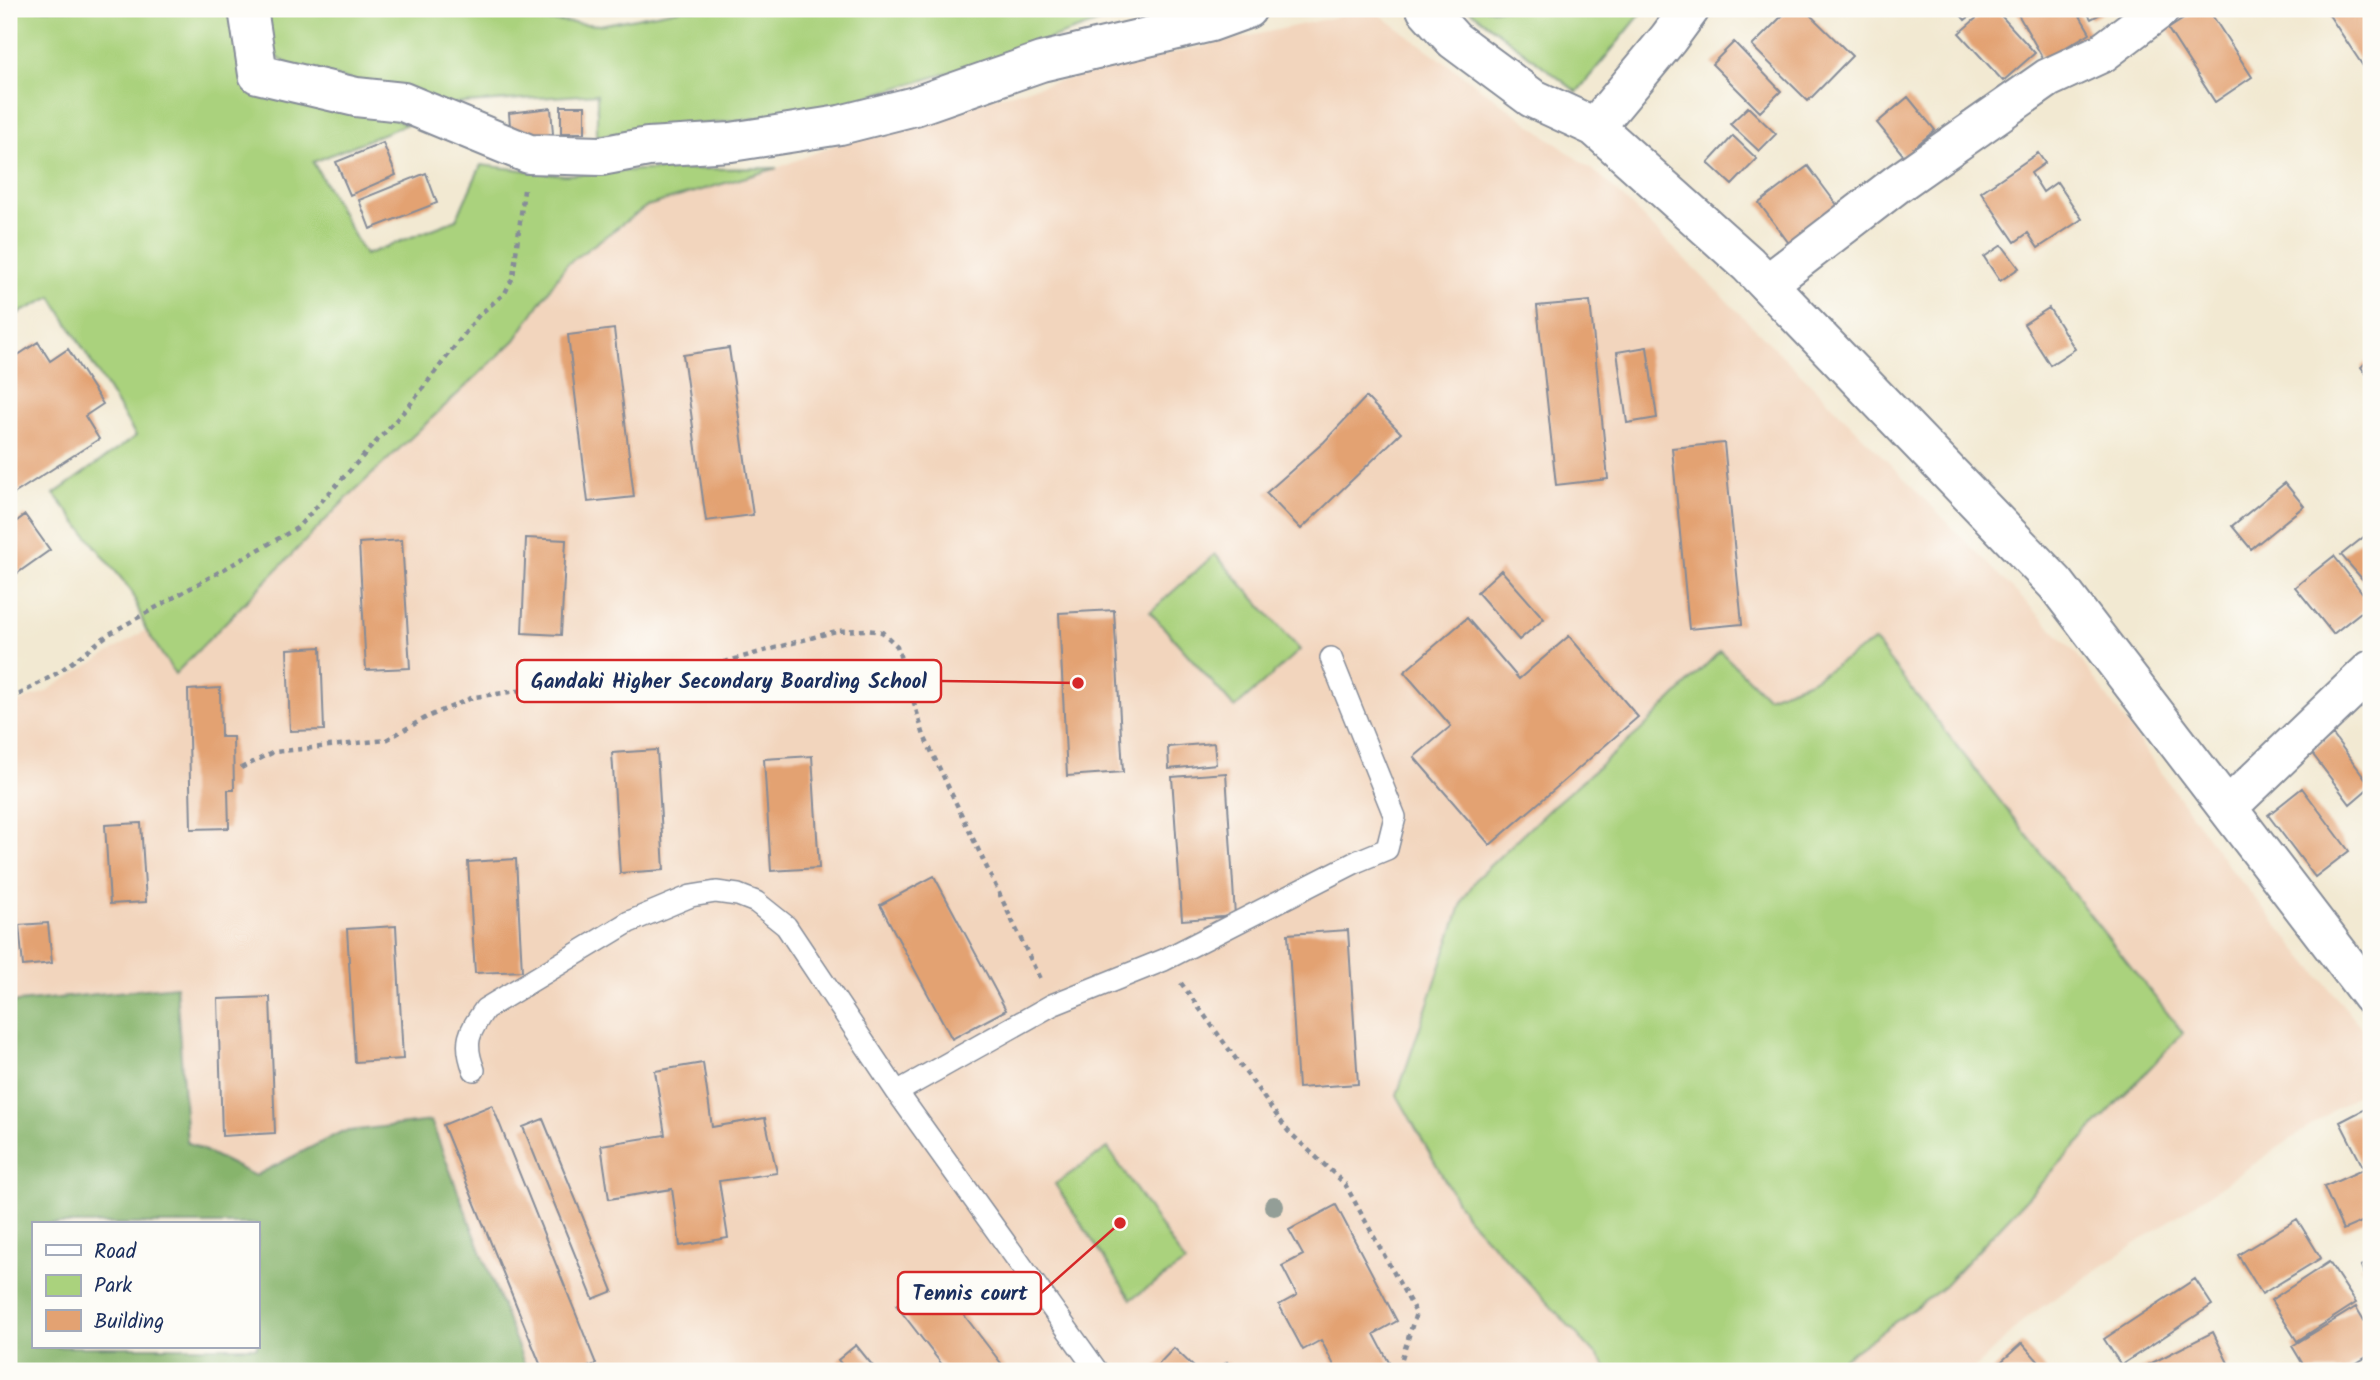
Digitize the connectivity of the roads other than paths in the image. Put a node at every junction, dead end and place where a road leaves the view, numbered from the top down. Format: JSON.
{"nodes":[{"id":1,"x":248,"y":9,"type":"edge"},
{"id":2,"x":1247,"y":9,"type":"edge"},
{"id":3,"x":1426,"y":9,"type":"edge"},
{"id":4,"x":1689,"y":9,"type":"edge"},
{"id":5,"x":2160,"y":9,"type":"edge"},
{"id":6,"x":1595,"y":127,"type":"junction"},
{"id":7,"x":1767,"y":284,"type":"junction"},
{"id":8,"x":1331,"y":658,"type":"dead end"},
{"id":9,"x":2371,"y":670,"type":"edge"},
{"id":10,"x":2228,"y":807,"type":"junction"},
{"id":11,"x":2371,"y":996,"type":"edge"},
{"id":12,"x":474,"y":1070,"type":"dead end"},
{"id":13,"x":897,"y":1092,"type":"junction"},
{"id":14,"x":1097,"y":1371,"type":"edge"}],
"edges":[{"from":1,"to":2,"type":"street"},
{"from":3,"to":6,"type":"street"},
{"from":4,"to":6,"type":"street"},
{"from":5,"to":7,"type":"street"},
{"from":6,"to":7,"type":"street"},
{"from":7,"to":10,"type":"street"},
{"from":8,"to":13,"type":"lane"},
{"from":9,"to":10,"type":"street"},
{"from":10,"to":11,"type":"street"},
{"from":12,"to":13,"type":"lane"},
{"from":13,"to":14,"type":"lane"}]}
